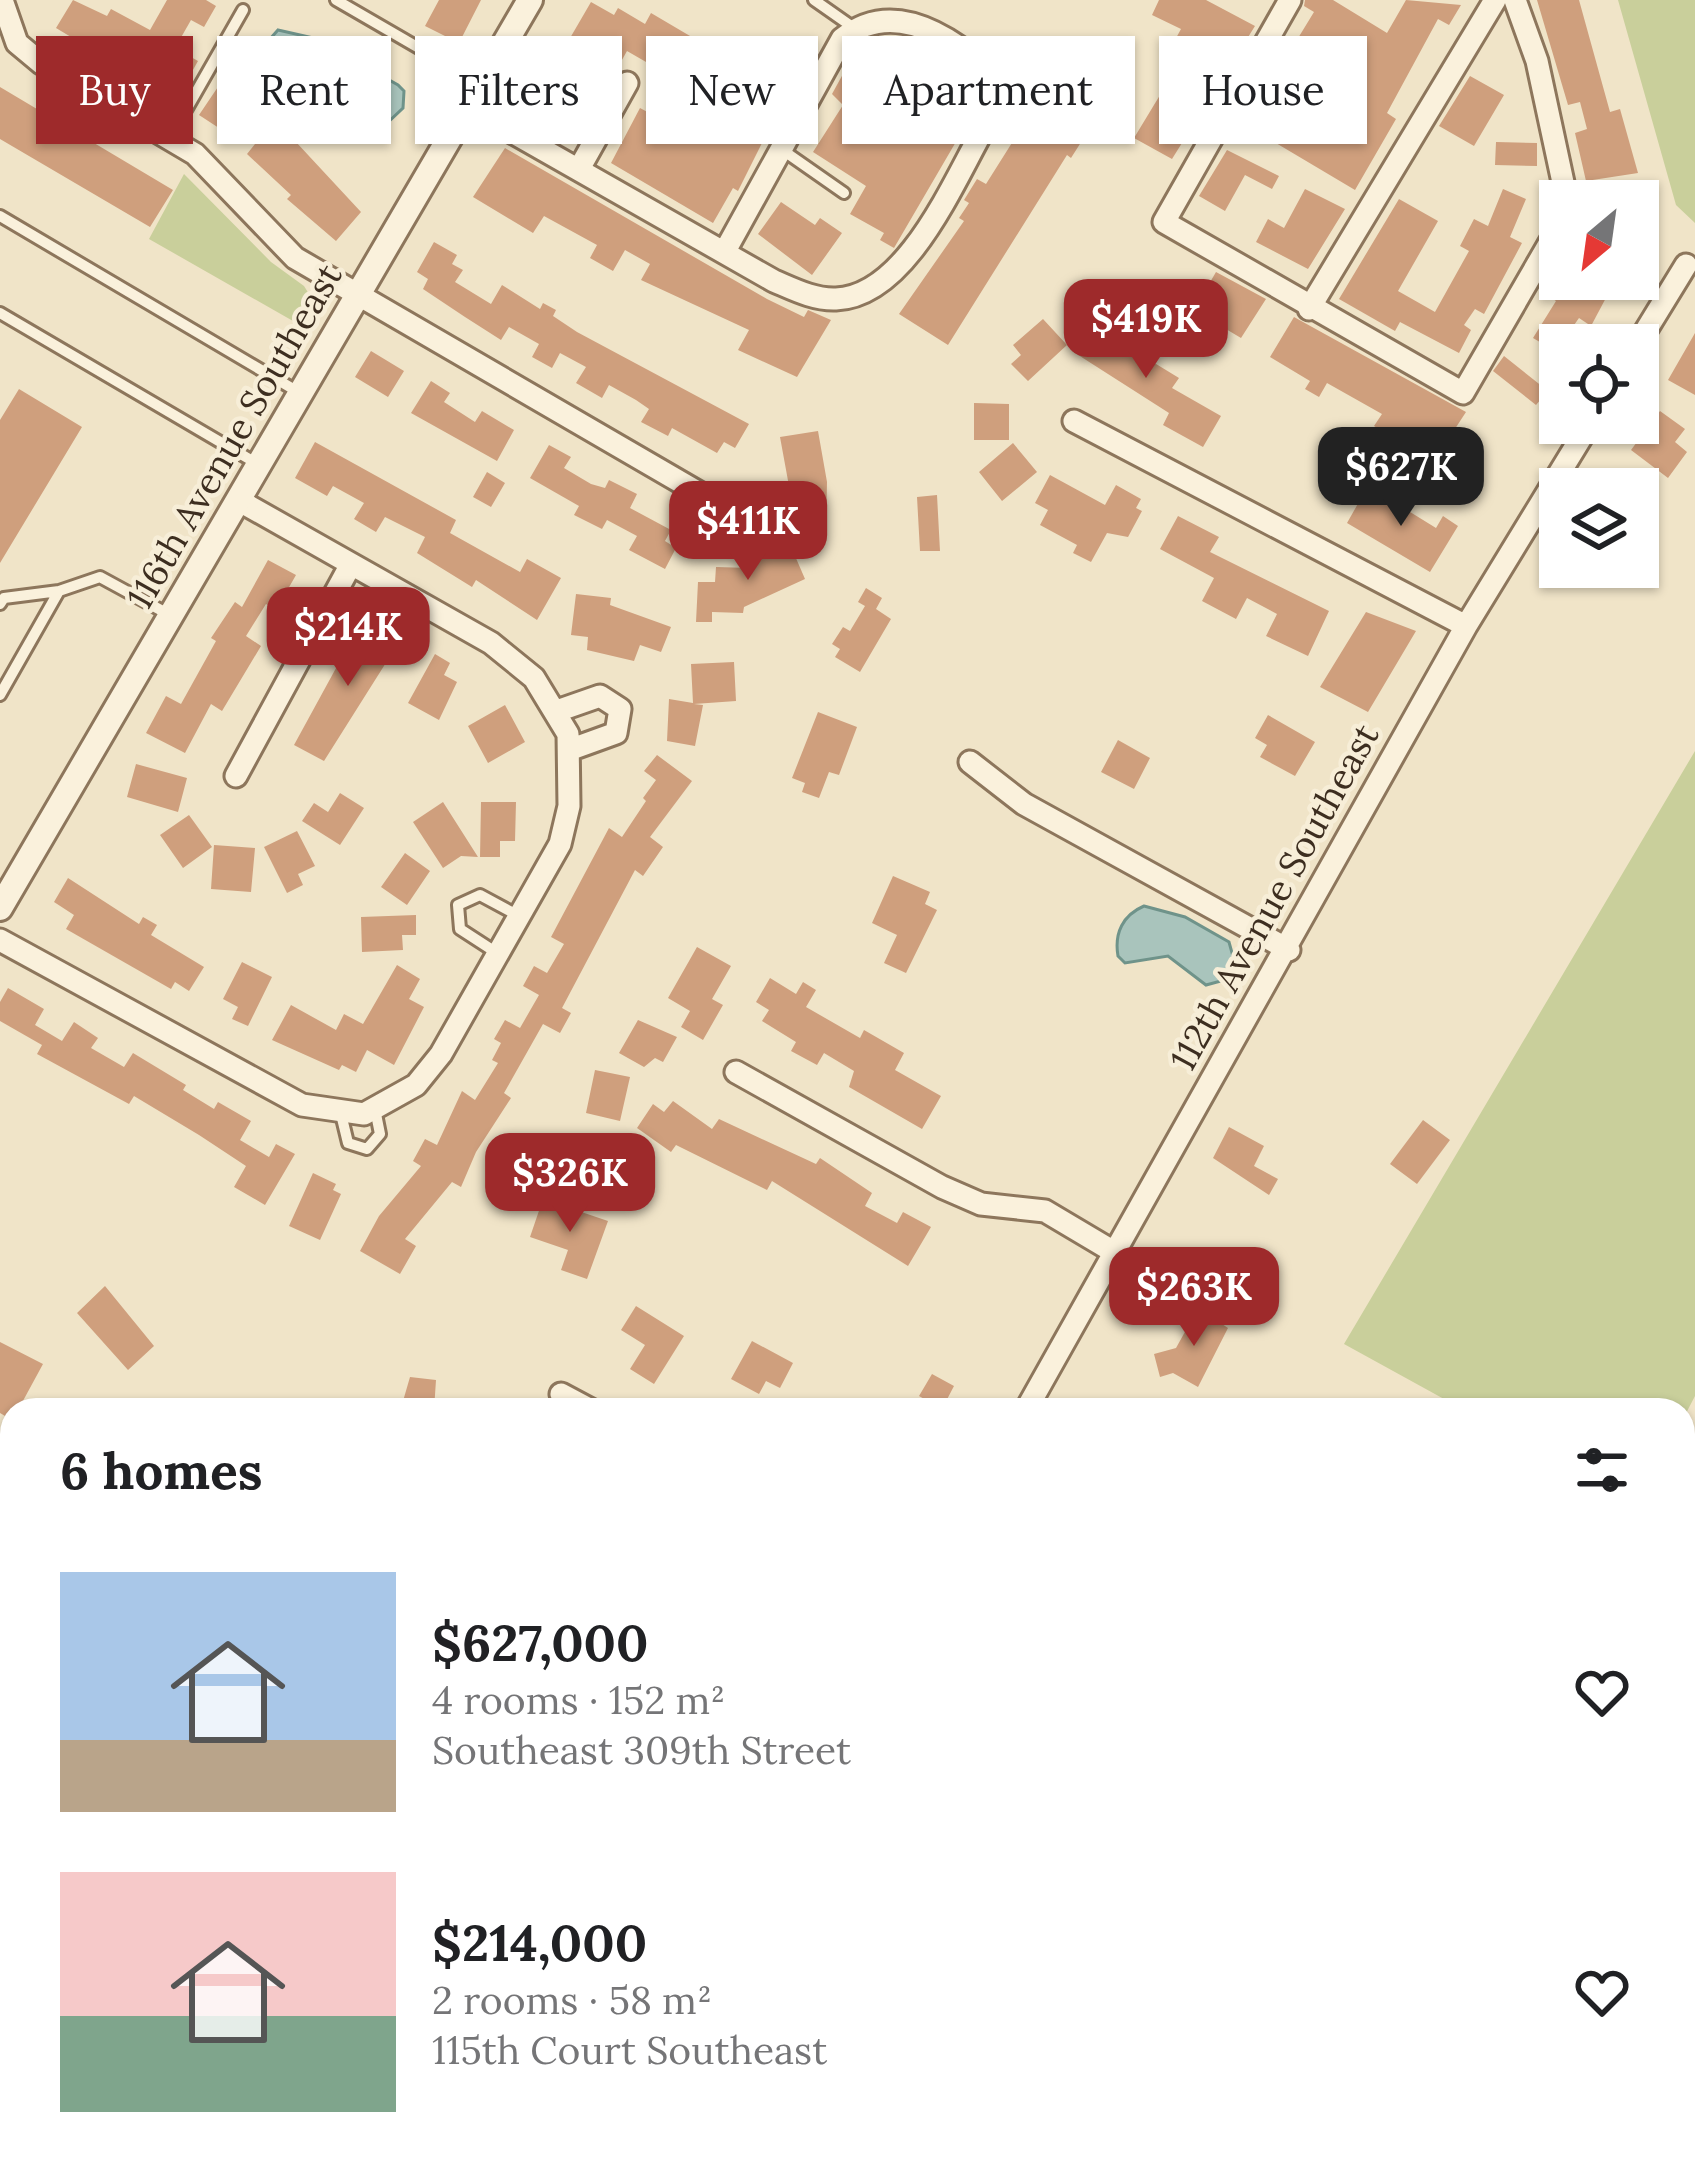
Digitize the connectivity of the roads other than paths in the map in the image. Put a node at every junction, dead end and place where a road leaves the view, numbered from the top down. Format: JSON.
{"nodes":[{"id":1,"x":2,"y":0,"type":"edge"},
{"id":2,"x":336,"y":0,"type":"edge"},
{"id":3,"x":530,"y":0,"type":"edge"},
{"id":4,"x":814,"y":0,"type":"edge"},
{"id":5,"x":1495,"y":0,"type":"edge"},
{"id":6,"x":1515,"y":0,"type":"edge"},
{"id":7,"x":1281,"y":3,"type":"edge"},
{"id":8,"x":243,"y":10,"type":"dead end"},
{"id":9,"x":863,"y":23,"type":"junction"},
{"id":10,"x":509,"y":36,"type":"edge"},
{"id":11,"x":415,"y":54,"type":"edge"},
{"id":12,"x":36,"y":59,"type":"edge"},
{"id":13,"x":627,"y":83,"type":"dead end"},
{"id":14,"x":193,"y":98,"type":"edge"},
{"id":15,"x":177,"y":144,"type":"edge"},
{"id":16,"x":445,"y":144,"type":"edge"},
{"id":17,"x":544,"y":144,"type":"edge"},
{"id":18,"x":781,"y":148,"type":"junction"},
{"id":19,"x":579,"y":169,"type":"junction"},
{"id":20,"x":1562,"y":180,"type":"edge"},
{"id":21,"x":844,"y":193,"type":"dead end"},
{"id":22,"x":0,"y":216,"type":"edge"},
{"id":23,"x":724,"y":251,"type":"junction"},
{"id":24,"x":1539,"y":261,"type":"edge"},
{"id":25,"x":1686,"y":265,"type":"dead end"},
{"id":26,"x":357,"y":296,"type":"junction"},
{"id":27,"x":1310,"y":309,"type":"junction"},
{"id":28,"x":0,"y":313,"type":"edge"},
{"id":29,"x":1650,"y":324,"type":"edge"},
{"id":30,"x":300,"y":394,"type":"junction"},
{"id":31,"x":1074,"y":421,"type":"dead end"},
{"id":32,"x":1577,"y":444,"type":"edge"},
{"id":33,"x":259,"y":465,"type":"junction"},
{"id":34,"x":238,"y":500,"type":"junction"},
{"id":35,"x":732,"y":512,"type":"dead end"},
{"id":36,"x":350,"y":566,"type":"junction"},
{"id":37,"x":59,"y":591,"type":"junction"},
{"id":38,"x":0,"y":604,"type":"edge"},
{"id":39,"x":171,"y":616,"type":"junction"},
{"id":40,"x":1466,"y":626,"type":"junction"},
{"id":41,"x":0,"y":694,"type":"edge"},
{"id":42,"x":557,"y":711,"type":"junction"},
{"id":43,"x":569,"y":742,"type":"junction"},
{"id":44,"x":970,"y":762,"type":"dead end"},
{"id":45,"x":236,"y":776,"type":"dead end"},
{"id":46,"x":8,"y":878,"type":"edge"},
{"id":47,"x":0,"y":908,"type":"edge"},
{"id":48,"x":519,"y":916,"type":"junction"},
{"id":49,"x":0,"y":940,"type":"edge"},
{"id":50,"x":1288,"y":950,"type":"junction"},
{"id":51,"x":499,"y":953,"type":"junction"},
{"id":52,"x":736,"y":1072,"type":"dead end"},
{"id":53,"x":370,"y":1112,"type":"junction"},
{"id":54,"x":340,"y":1114,"type":"junction"},
{"id":55,"x":1114,"y":1252,"type":"junction"},
{"id":56,"x":561,"y":1394,"type":"dead end"},
{"id":57,"x":568,"y":1398,"type":"edge"},
{"id":58,"x":1033,"y":1398,"type":"edge"}],
"edges":[{"from":1,"to":12,"type":"street"},
{"from":2,"to":11,"type":"lane"},
{"from":3,"to":10,"type":"street","name":"116th Avenue Southeast"},
{"from":4,"to":9,"type":"lane"},
{"from":5,"to":27,"type":"street"},
{"from":6,"to":20,"type":"street"},
{"from":7,"to":27,"type":"street"},
{"from":8,"to":14,"type":"lane"},
{"from":9,"to":18,"type":"street"},
{"from":9,"to":23,"type":"street"},
{"from":13,"to":19,"type":"street"},
{"from":15,"to":26,"type":"street"},
{"from":16,"to":26,"type":"street","name":"116th Avenue Southeast"},
{"from":17,"to":19,"type":"street"},
{"from":18,"to":21,"type":"lane"},
{"from":18,"to":23,"type":"street"},
{"from":19,"to":23,"type":"street"},
{"from":22,"to":30,"type":"lane"},
{"from":24,"to":27,"type":"street"},
{"from":25,"to":29,"type":"street"},
{"from":26,"to":30,"type":"street","name":"116th Avenue Southeast"},
{"from":26,"to":35,"type":"street"},
{"from":28,"to":33,"type":"lane"},
{"from":30,"to":33,"type":"street","name":"116th Avenue Southeast"},
{"from":31,"to":40,"type":"street"},
{"from":32,"to":40,"type":"street","name":"112th Avenue Southeast"},
{"from":33,"to":34,"type":"street","name":"116th Avenue Southeast"},
{"from":34,"to":36,"type":"street"},
{"from":34,"to":39,"type":"street","name":"116th Avenue Southeast"},
{"from":36,"to":42,"type":"street"},
{"from":36,"to":45,"type":"street"},
{"from":37,"to":38,"type":"lane"},
{"from":37,"to":39,"type":"lane"},
{"from":37,"to":41,"type":"lane"},
{"from":39,"to":46,"type":"street","name":"116th Avenue Southeast"},
{"from":40,"to":50,"type":"street","name":"112th Avenue Southeast"},
{"from":42,"to":43,"type":"street"},
{"from":42,"to":43,"type":"street"},
{"from":43,"to":48,"type":"street"},
{"from":44,"to":50,"type":"street"},
{"from":46,"to":47,"type":"street","name":"116th Avenue Southeast"},
{"from":48,"to":51,"type":"street"},
{"from":48,"to":51,"type":"lane"},
{"from":49,"to":54,"type":"street"},
{"from":50,"to":55,"type":"street","name":"112th Avenue Southeast"},
{"from":51,"to":53,"type":"street"},
{"from":52,"to":55,"type":"street"},
{"from":53,"to":54,"type":"street"},
{"from":53,"to":54,"type":"lane"},
{"from":55,"to":58,"type":"street","name":"112th Avenue Southeast"},
{"from":56,"to":57,"type":"street"}]}
